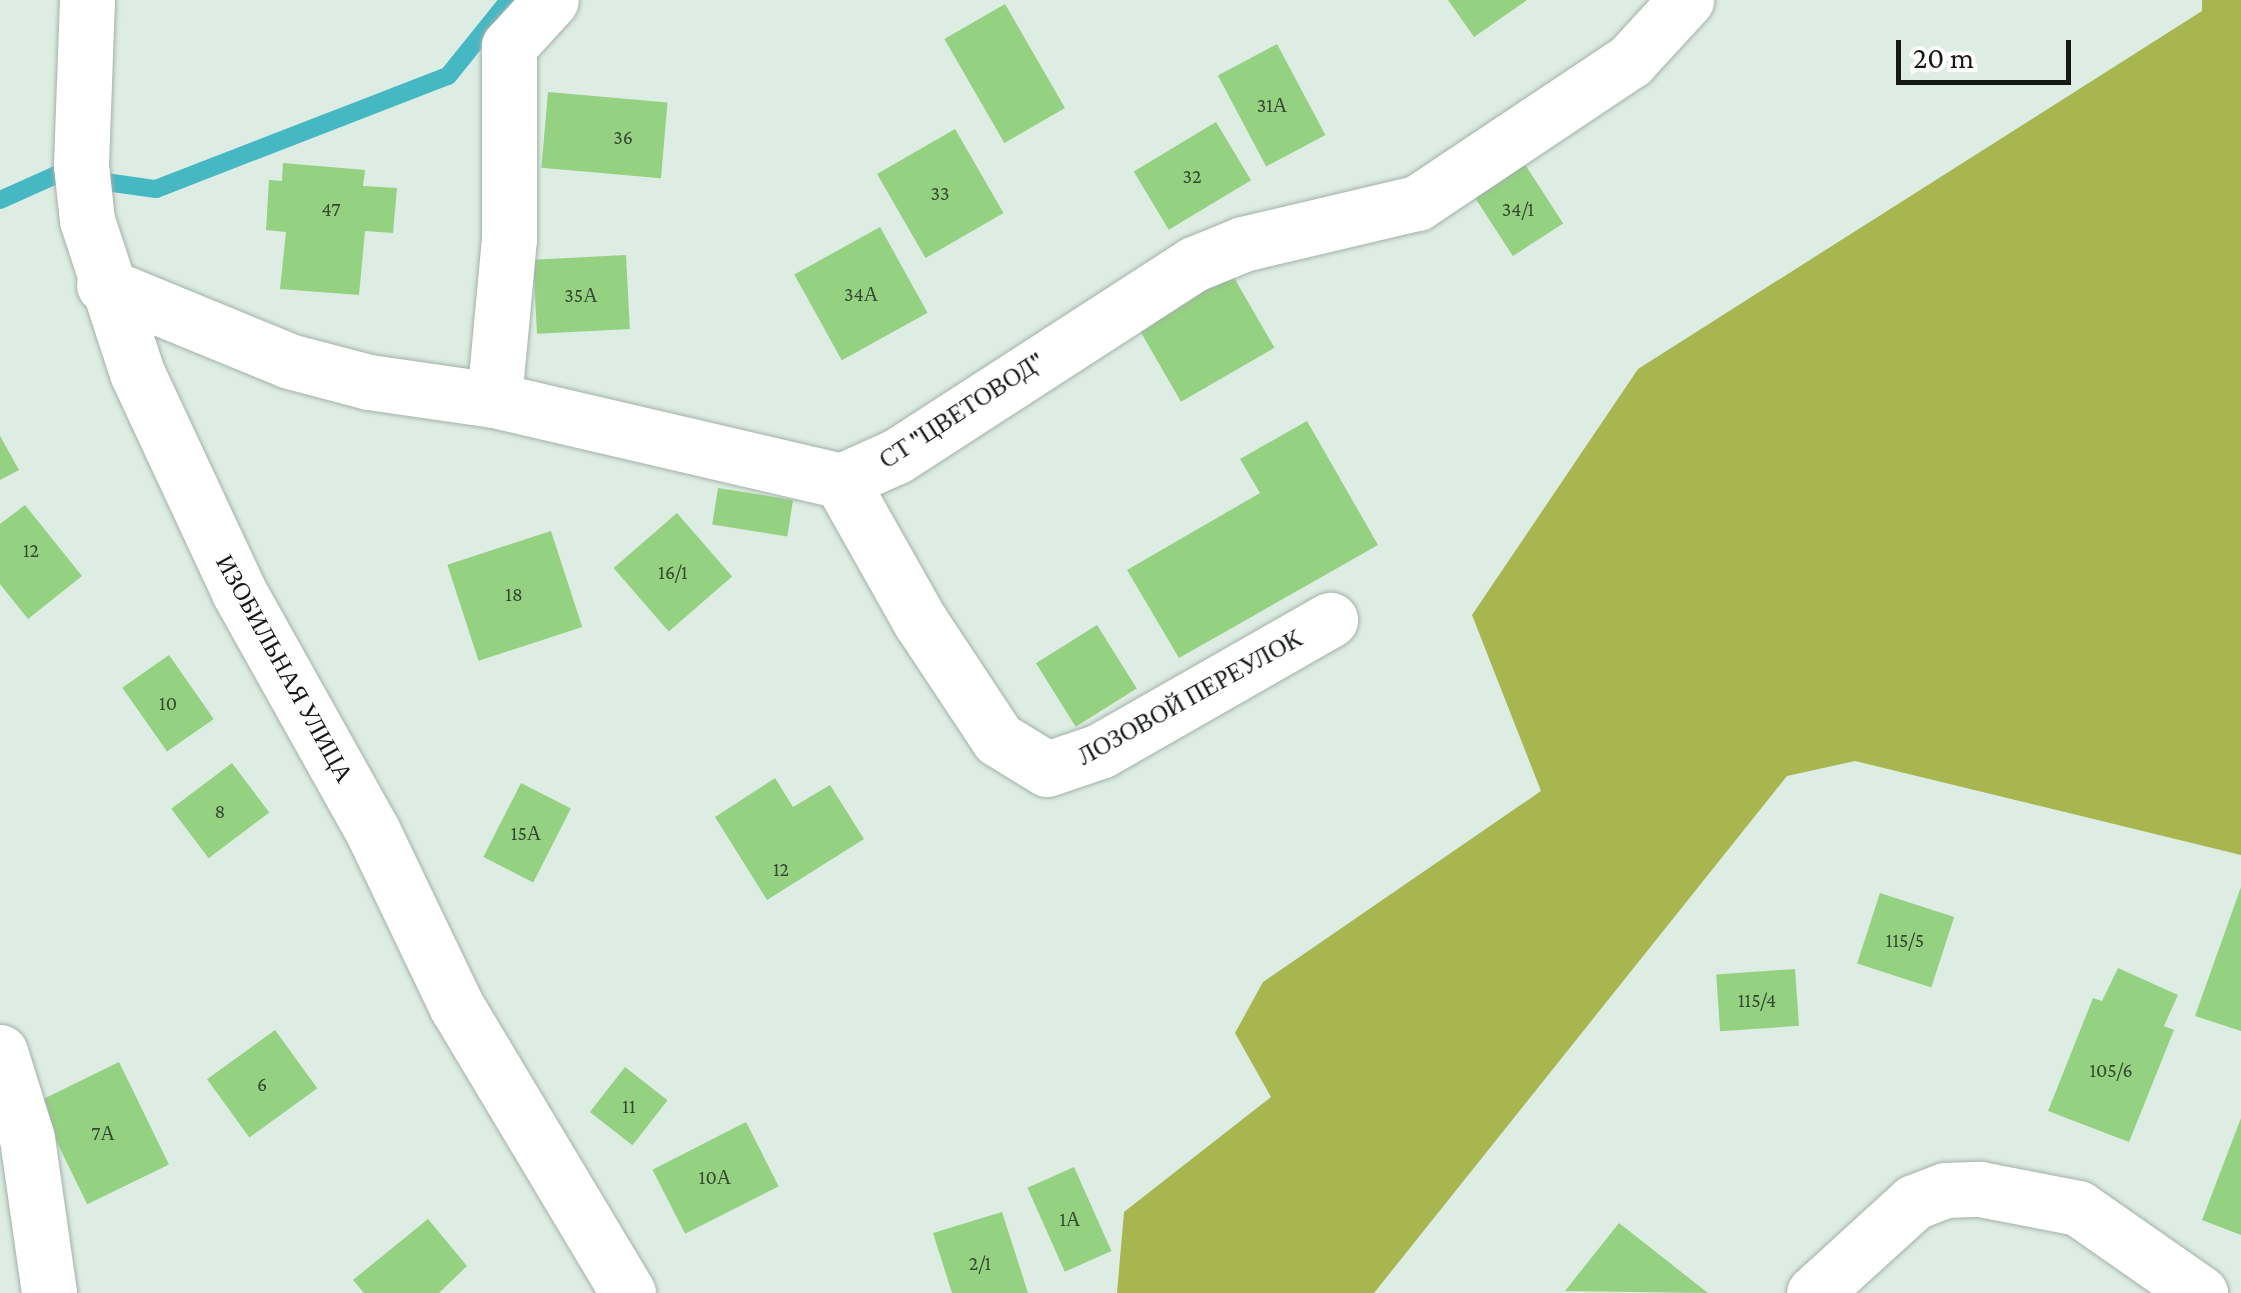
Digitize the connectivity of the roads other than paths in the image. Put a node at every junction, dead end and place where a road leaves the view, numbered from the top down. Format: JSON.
{"nodes":[{"id":1,"x":88,"y":0,"type":"edge"},
{"id":2,"x":551,"y":0,"type":"edge"},
{"id":3,"x":1686,"y":0,"type":"edge"},
{"id":4,"x":104,"y":285,"type":"junction"},
{"id":5,"x":494,"y":400,"type":"junction"},
{"id":6,"x":841,"y":481,"type":"junction"},
{"id":7,"x":1330,"y":620,"type":"dead end"},
{"id":8,"x":0,"y":1052,"type":"edge"},
{"id":9,"x":49,"y":1293,"type":"edge"},
{"id":10,"x":628,"y":1293,"type":"edge"},
{"id":11,"x":1814,"y":1293,"type":"edge"},
{"id":12,"x":2200,"y":1293,"type":"edge"}],
"edges":[{"from":1,"to":4,"type":"street","name":"ИЗОБИЛЬНАЯ УЛИЦА"},
{"from":2,"to":5,"type":"street"},
{"from":3,"to":6,"type":"street","name":"СТ \"ЦВЕТОВОД\""},
{"from":4,"to":5,"type":"street"},
{"from":4,"to":10,"type":"street","name":"ИЗОБИЛЬНАЯ УЛИЦА"},
{"from":5,"to":6,"type":"street"},
{"from":6,"to":7,"type":"street","name":"ЛОЗОВОЙ ПЕРЕУЛОК"},
{"from":8,"to":9,"type":"street"},
{"from":11,"to":12,"type":"street"}]}
